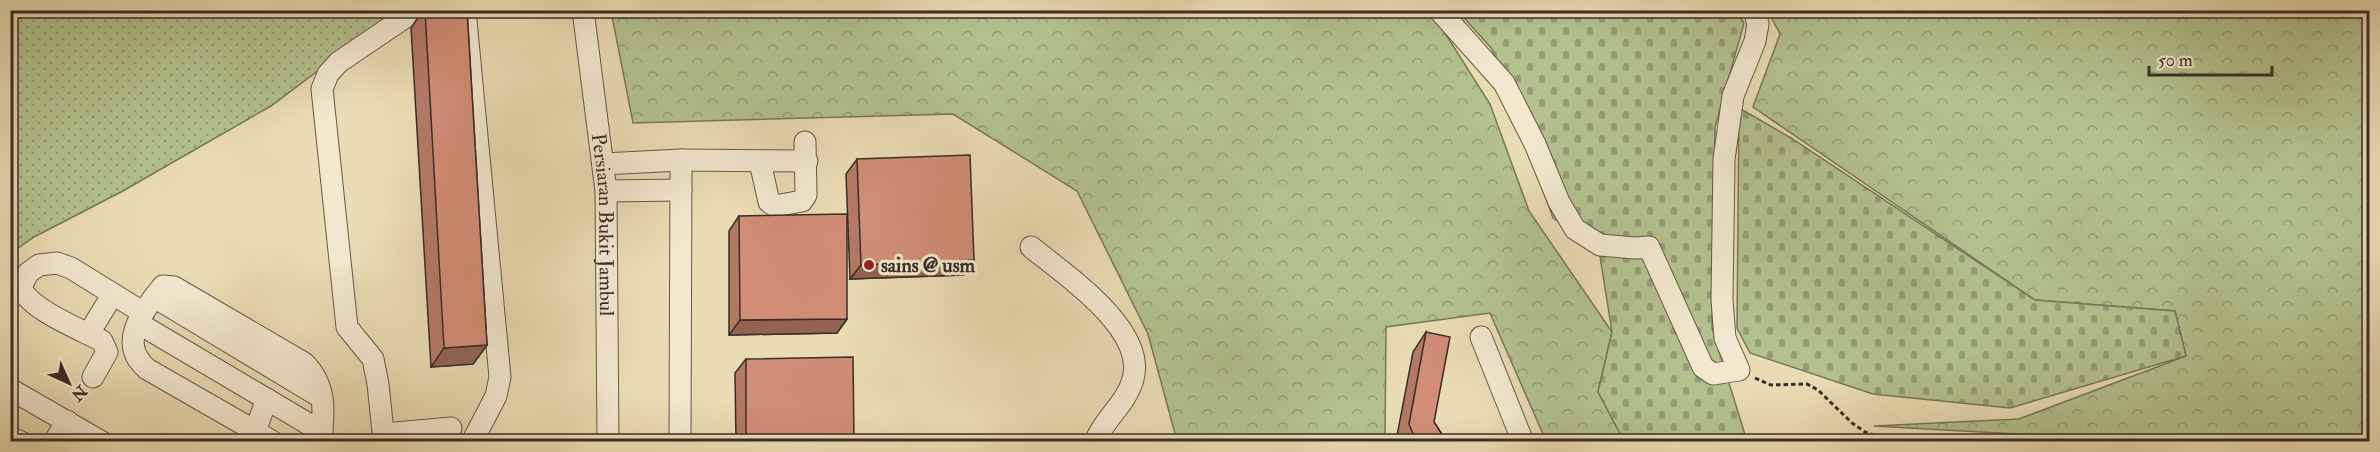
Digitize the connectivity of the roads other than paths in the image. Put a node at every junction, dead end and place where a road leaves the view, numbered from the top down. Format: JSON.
{"nodes":[{"id":1,"x":420,"y":10,"type":"edge"},
{"id":2,"x":465,"y":10,"type":"edge"},
{"id":3,"x":583,"y":10,"type":"edge"},
{"id":4,"x":1439,"y":10,"type":"edge"},
{"id":5,"x":1754,"y":10,"type":"edge"},
{"id":6,"x":681,"y":160,"type":"junction"},
{"id":7,"x":760,"y":162,"type":"junction"},
{"id":8,"x":603,"y":164,"type":"junction"},
{"id":9,"x":681,"y":190,"type":"junction"},
{"id":10,"x":606,"y":191,"type":"junction"},
{"id":11,"x":1031,"y":247,"type":"dead end"},
{"id":12,"x":113,"y":294,"type":"junction"},
{"id":13,"x":145,"y":311,"type":"junction"},
{"id":14,"x":88,"y":333,"type":"junction"},
{"id":15,"x":1481,"y":337,"type":"dead end"},
{"id":16,"x":93,"y":376,"type":"dead end"},
{"id":17,"x":10,"y":389,"type":"edge"},
{"id":18,"x":267,"y":399,"type":"junction"},
{"id":19,"x":67,"y":421,"type":"junction"},
{"id":20,"x":450,"y":428,"type":"dead end"},
{"id":21,"x":10,"y":437,"type":"edge"},
{"id":22,"x":321,"y":437,"type":"edge"},
{"id":23,"x":259,"y":438,"type":"edge"},
{"id":24,"x":384,"y":438,"type":"edge"},
{"id":25,"x":21,"y":441,"type":"edge"},
{"id":26,"x":54,"y":441,"type":"edge"},
{"id":27,"x":102,"y":441,"type":"edge"},
{"id":28,"x":472,"y":441,"type":"edge"},
{"id":29,"x":608,"y":441,"type":"edge"},
{"id":30,"x":680,"y":441,"type":"edge"},
{"id":31,"x":1095,"y":441,"type":"edge"},
{"id":32,"x":1523,"y":441,"type":"edge"}],
"edges":[{"from":1,"to":24,"type":"street"},
{"from":2,"to":28,"type":"street"},
{"from":3,"to":8,"type":"street","name":"Persiaran Bukit Jambul"},
{"from":4,"to":5,"type":"street"},
{"from":6,"to":7,"type":"street"},
{"from":6,"to":8,"type":"street"},
{"from":6,"to":9,"type":"street"},
{"from":7,"to":7,"type":"street"},
{"from":8,"to":10,"type":"street","name":"Persiaran Bukit Jambul"},
{"from":9,"to":10,"type":"street"},
{"from":9,"to":30,"type":"street"},
{"from":10,"to":29,"type":"street","name":"Persiaran Bukit Jambul"},
{"from":11,"to":31,"type":"street"},
{"from":12,"to":13,"type":"street"},
{"from":12,"to":14,"type":"street"},
{"from":12,"to":14,"type":"street"},
{"from":13,"to":18,"type":"street"},
{"from":13,"to":22,"type":"street"},
{"from":13,"to":23,"type":"street"},
{"from":14,"to":16,"type":"street"},
{"from":15,"to":32,"type":"street"},
{"from":17,"to":19,"type":"street"},
{"from":18,"to":22,"type":"street"},
{"from":18,"to":23,"type":"street"},
{"from":19,"to":26,"type":"street"},
{"from":19,"to":27,"type":"street"},
{"from":20,"to":24,"type":"street"},
{"from":21,"to":25,"type":"street"}]}
